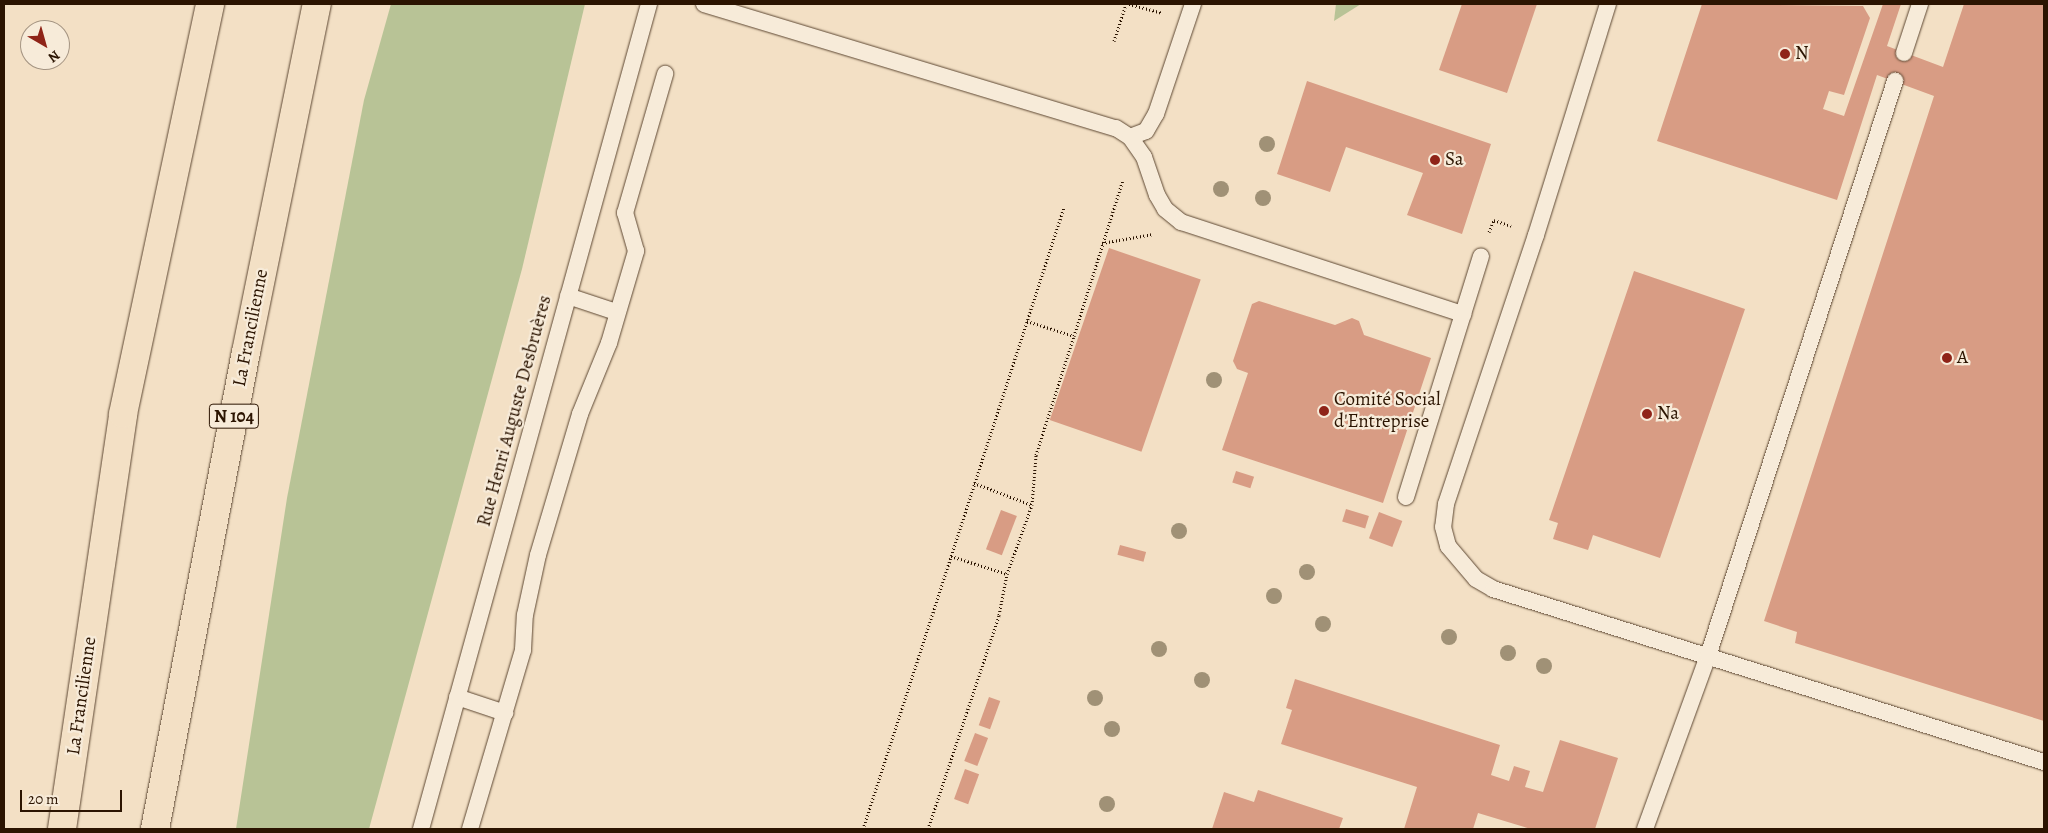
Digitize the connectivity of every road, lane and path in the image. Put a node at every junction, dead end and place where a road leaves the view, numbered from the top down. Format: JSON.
{"nodes":[{"id":1,"x":210,"y":4,"type":"edge"},
{"id":2,"x":317,"y":4,"type":"edge"},
{"id":3,"x":648,"y":4,"type":"edge"},
{"id":4,"x":704,"y":4,"type":"edge"},
{"id":5,"x":1126,"y":4,"type":"edge"},
{"id":6,"x":1193,"y":4,"type":"edge"},
{"id":7,"x":1608,"y":4,"type":"edge"},
{"id":8,"x":1920,"y":4,"type":"edge"},
{"id":9,"x":1114,"y":41,"type":"dead end"},
{"id":10,"x":1904,"y":52,"type":"dead end"},
{"id":11,"x":665,"y":74,"type":"dead end"},
{"id":12,"x":1895,"y":82,"type":"dead end"},
{"id":13,"x":1130,"y":137,"type":"junction"},
{"id":14,"x":1144,"y":157,"type":"junction"},
{"id":15,"x":1064,"y":206,"type":"dead end"},
{"id":16,"x":1181,"y":222,"type":"junction"},
{"id":17,"x":1102,"y":243,"type":"junction"},
{"id":18,"x":1482,"y":256,"type":"dead end"},
{"id":19,"x":568,"y":296,"type":"junction"},
{"id":20,"x":616,"y":312,"type":"junction"},
{"id":21,"x":1464,"y":314,"type":"junction"},
{"id":22,"x":1027,"y":321,"type":"junction"},
{"id":23,"x":1074,"y":336,"type":"junction"},
{"id":24,"x":974,"y":483,"type":"junction"},
{"id":25,"x":1406,"y":497,"type":"dead end"},
{"id":26,"x":1032,"y":505,"type":"junction"},
{"id":27,"x":951,"y":556,"type":"junction"},
{"id":28,"x":1008,"y":574,"type":"junction"},
{"id":29,"x":1708,"y":656,"type":"junction"},
{"id":30,"x":457,"y":698,"type":"junction"},
{"id":31,"x":505,"y":713,"type":"junction"},
{"id":32,"x":2044,"y":762,"type":"edge"},
{"id":33,"x":62,"y":829,"type":"edge"},
{"id":34,"x":156,"y":829,"type":"edge"},
{"id":35,"x":421,"y":829,"type":"edge"},
{"id":36,"x":470,"y":829,"type":"edge"},
{"id":37,"x":863,"y":829,"type":"edge"},
{"id":38,"x":928,"y":829,"type":"edge"},
{"id":39,"x":1644,"y":829,"type":"edge"}],
"edges":[{"from":1,"to":33,"type":"highway","name":"La Francilienne"},
{"from":2,"to":34,"type":"highway","name":"La Francilienne","number":"N 104"},
{"from":3,"to":19,"type":"lane","name":"Rue Henri Auguste Desbruères"},
{"from":4,"to":13,"type":"lane"},
{"from":5,"to":9,"type":"path"},
{"from":6,"to":13,"type":"lane"},
{"from":7,"to":29,"type":"lane"},
{"from":8,"to":10,"type":"lane"},
{"from":11,"to":20,"type":"lane"},
{"from":12,"to":29,"type":"lane"},
{"from":13,"to":14,"type":"lane"},
{"from":14,"to":16,"type":"lane"},
{"from":14,"to":17,"type":"path"},
{"from":15,"to":22,"type":"path"},
{"from":16,"to":17,"type":"path"},
{"from":16,"to":21,"type":"lane"},
{"from":17,"to":23,"type":"path"},
{"from":18,"to":21,"type":"lane"},
{"from":19,"to":20,"type":"lane"},
{"from":19,"to":30,"type":"lane","name":"Rue Henri Auguste Desbruères"},
{"from":20,"to":31,"type":"lane"},
{"from":21,"to":25,"type":"lane"},
{"from":22,"to":23,"type":"path"},
{"from":22,"to":24,"type":"path"},
{"from":23,"to":26,"type":"path"},
{"from":24,"to":26,"type":"path"},
{"from":24,"to":27,"type":"path"},
{"from":26,"to":28,"type":"path"},
{"from":27,"to":28,"type":"path"},
{"from":27,"to":37,"type":"path"},
{"from":28,"to":38,"type":"path"},
{"from":29,"to":32,"type":"lane"},
{"from":29,"to":39,"type":"lane"},
{"from":30,"to":31,"type":"lane"},
{"from":30,"to":35,"type":"lane","name":"Rue Henri Auguste Desbruères"},
{"from":31,"to":36,"type":"lane"}]}
